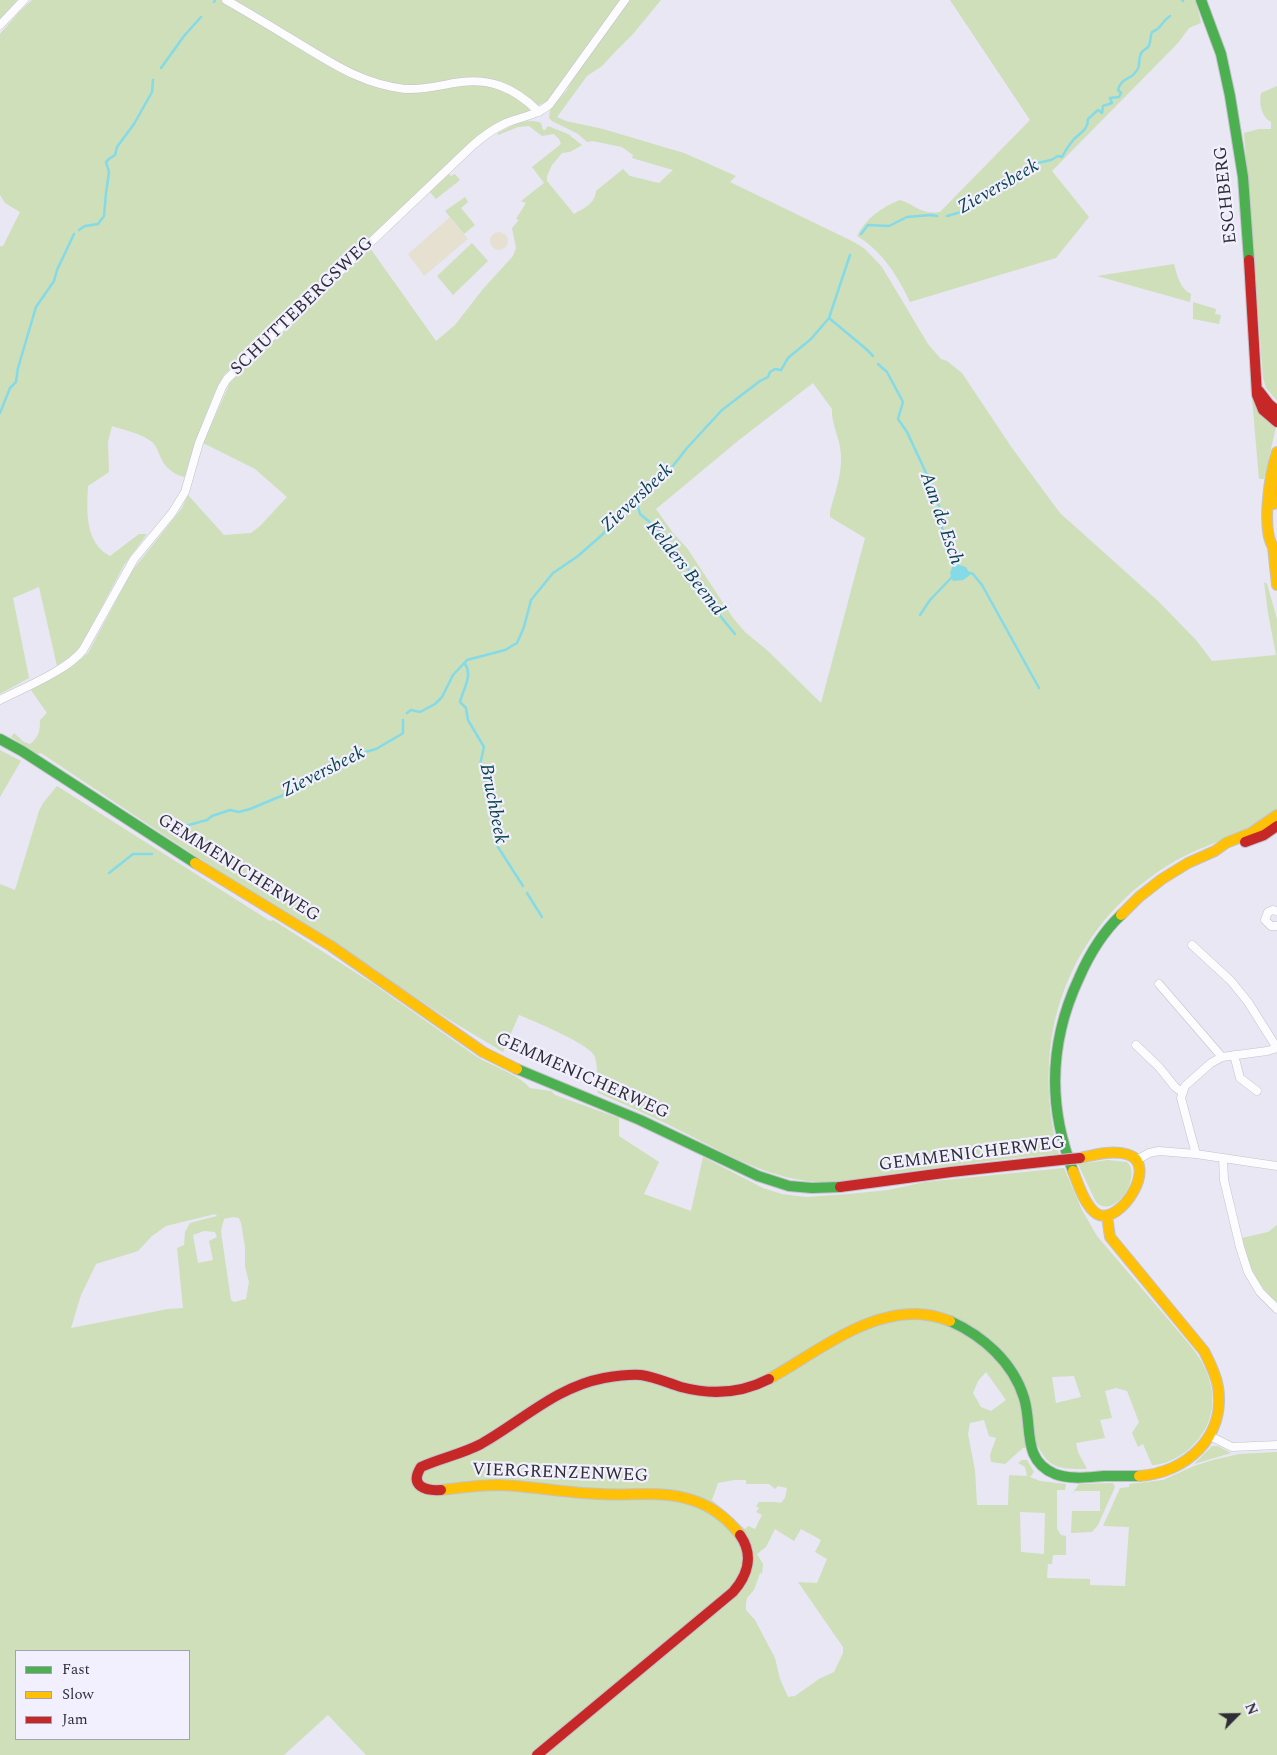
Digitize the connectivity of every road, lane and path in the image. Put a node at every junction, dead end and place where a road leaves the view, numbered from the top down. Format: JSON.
{"nodes":[{"id":1,"x":24,"y":0,"type":"edge"},
{"id":2,"x":226,"y":0,"type":"edge"},
{"id":3,"x":625,"y":0,"type":"edge"},
{"id":4,"x":1201,"y":0,"type":"edge"},
{"id":5,"x":0,"y":25,"type":"edge"},
{"id":6,"x":540,"y":112,"type":"junction"},
{"id":7,"x":1258,"y":391,"type":"junction"},
{"id":8,"x":1277,"y":411,"type":"edge"},
{"id":9,"x":1277,"y":422,"type":"edge"},
{"id":10,"x":1277,"y":452,"type":"edge"},
{"id":11,"x":1277,"y":478,"type":"edge"},
{"id":12,"x":1273,"y":548,"type":"junction"},
{"id":13,"x":1277,"y":585,"type":"edge"},
{"id":14,"x":0,"y":700,"type":"edge"},
{"id":15,"x":0,"y":739,"type":"edge"},
{"id":16,"x":1277,"y":815,"type":"edge"},
{"id":17,"x":1277,"y":826,"type":"edge"},
{"id":18,"x":1221,"y":849,"type":"junction"},
{"id":19,"x":1277,"y":911,"type":"edge"},
{"id":20,"x":1277,"y":927,"type":"edge"},
{"id":21,"x":1192,"y":945,"type":"dead end"},
{"id":22,"x":1159,"y":984,"type":"dead end"},
{"id":23,"x":1136,"y":1045,"type":"dead end"},
{"id":24,"x":1277,"y":1048,"type":"edge"},
{"id":25,"x":1234,"y":1055,"type":"junction"},
{"id":26,"x":1222,"y":1057,"type":"junction"},
{"id":27,"x":1257,"y":1091,"type":"dead end"},
{"id":28,"x":1182,"y":1092,"type":"junction"},
{"id":29,"x":1196,"y":1154,"type":"junction"},
{"id":30,"x":1224,"y":1158,"type":"junction"},
{"id":31,"x":1137,"y":1160,"type":"junction"},
{"id":32,"x":1277,"y":1166,"type":"edge"},
{"id":33,"x":1107,"y":1216,"type":"junction"},
{"id":34,"x":1277,"y":1309,"type":"edge"},
{"id":35,"x":1210,"y":1436,"type":"junction"},
{"id":36,"x":1277,"y":1445,"type":"edge"},
{"id":37,"x":537,"y":1755,"type":"edge"}],
"edges":[{"from":1,"to":5,"type":"street"},
{"from":2,"to":6,"type":"street"},
{"from":3,"to":6,"type":"street","name":"SCHUTTEBERGSWEG"},
{"from":4,"to":7,"type":"street","name":"ESCHBERG"},
{"from":6,"to":14,"type":"street","name":"SCHUTTEBERGSWEG"},
{"from":7,"to":8,"type":"street"},
{"from":7,"to":9,"type":"street","name":"ESCHBERG"},
{"from":10,"to":12,"type":"street"},
{"from":11,"to":12,"type":"street"},
{"from":12,"to":13,"type":"street"},
{"from":15,"to":31,"type":"street","name":"GEMMENICHERWEG","bridge":true},
{"from":16,"to":18,"type":"street"},
{"from":17,"to":18,"type":"street"},
{"from":18,"to":33,"type":"street"},
{"from":19,"to":20,"type":"street"},
{"from":21,"to":24,"type":"street"},
{"from":22,"to":26,"type":"street"},
{"from":23,"to":28,"type":"street"},
{"from":24,"to":25,"type":"street"},
{"from":25,"to":26,"type":"street"},
{"from":25,"to":27,"type":"street"},
{"from":26,"to":28,"type":"street"},
{"from":28,"to":29,"type":"street"},
{"from":29,"to":30,"type":"street"},
{"from":29,"to":31,"type":"street"},
{"from":30,"to":32,"type":"street"},
{"from":30,"to":34,"type":"street"},
{"from":31,"to":33,"type":"street"},
{"from":33,"to":35,"type":"street"},
{"from":35,"to":36,"type":"street"},
{"from":35,"to":37,"type":"street","name":"VIERGRENZENWEG"}]}
